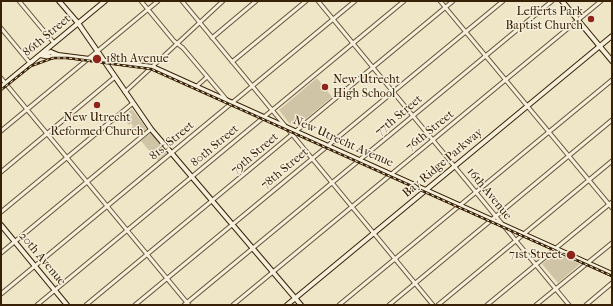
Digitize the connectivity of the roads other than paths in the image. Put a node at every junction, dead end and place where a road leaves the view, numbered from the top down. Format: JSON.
{"nodes":[{"id":1,"x":19,"y":1,"type":"edge"},
{"id":2,"x":60,"y":1,"type":"edge"},
{"id":3,"x":141,"y":1,"type":"edge"},
{"id":4,"x":158,"y":1,"type":"edge"},
{"id":5,"x":182,"y":1,"type":"edge"},
{"id":6,"x":223,"y":1,"type":"edge"},
{"id":7,"x":256,"y":1,"type":"edge"},
{"id":8,"x":306,"y":1,"type":"edge"},
{"id":9,"x":318,"y":1,"type":"edge"},
{"id":10,"x":355,"y":1,"type":"edge"},
{"id":11,"x":404,"y":1,"type":"edge"},
{"id":12,"x":440,"y":1,"type":"edge"},
{"id":13,"x":453,"y":1,"type":"edge"},
{"id":14,"x":502,"y":1,"type":"edge"},
{"id":15,"x":552,"y":1,"type":"edge"},
{"id":16,"x":562,"y":1,"type":"edge"},
{"id":17,"x":601,"y":1,"type":"edge"},
{"id":18,"x":103,"y":2,"type":"edge"},
{"id":19,"x":445,"y":8,"type":"junction"},
{"id":20,"x":148,"y":9,"type":"junction"},
{"id":21,"x":333,"y":19,"type":"junction"},
{"id":22,"x":578,"y":20,"type":"junction"},
{"id":23,"x":200,"y":22,"type":"junction"},
{"id":24,"x":78,"y":23,"type":"junction"},
{"id":25,"x":1,"y":28,"type":"edge"},
{"id":26,"x":465,"y":32,"type":"junction"},
{"id":27,"x":612,"y":36,"type":"edge"},
{"id":28,"x":212,"y":38,"type":"junction"},
{"id":29,"x":54,"y":43,"type":"junction"},
{"id":30,"x":354,"y":43,"type":"junction"},
{"id":31,"x":177,"y":44,"type":"junction"},
{"id":32,"x":600,"y":46,"type":"junction"},
{"id":33,"x":97,"y":51,"type":"junction"},
{"id":34,"x":40,"y":54,"type":"junction"},
{"id":35,"x":485,"y":56,"type":"junction"},
{"id":36,"x":89,"y":58,"type":"junction"},
{"id":37,"x":103,"y":61,"type":"junction"},
{"id":38,"x":612,"y":61,"type":"edge"},
{"id":39,"x":232,"y":62,"type":"junction"},
{"id":40,"x":30,"y":63,"type":"junction"},
{"id":41,"x":153,"y":67,"type":"junction"},
{"id":42,"x":373,"y":67,"type":"junction"},
{"id":43,"x":115,"y":77,"type":"junction"},
{"id":44,"x":207,"y":77,"type":"junction"},
{"id":45,"x":1,"y":78,"type":"edge"},
{"id":46,"x":506,"y":80,"type":"junction"},
{"id":47,"x":612,"y":80,"type":"edge"},
{"id":48,"x":6,"y":83,"type":"junction"},
{"id":49,"x":197,"y":86,"type":"junction"},
{"id":50,"x":252,"y":86,"type":"junction"},
{"id":51,"x":1,"y":87,"type":"edge"},
{"id":52,"x":126,"y":92,"type":"junction"},
{"id":53,"x":393,"y":92,"type":"junction"},
{"id":54,"x":226,"y":99,"type":"junction"},
{"id":55,"x":233,"y":102,"type":"junction"},
{"id":56,"x":133,"y":103,"type":"junction"},
{"id":57,"x":527,"y":106,"type":"junction"},
{"id":58,"x":27,"y":109,"type":"junction"},
{"id":59,"x":272,"y":110,"type":"junction"},
{"id":60,"x":413,"y":116,"type":"junction"},
{"id":61,"x":264,"y":117,"type":"junction"},
{"id":62,"x":612,"y":120,"type":"edge"},
{"id":63,"x":286,"y":127,"type":"junction"},
{"id":64,"x":151,"y":129,"type":"junction"},
{"id":65,"x":1,"y":131,"type":"edge"},
{"id":66,"x":548,"y":132,"type":"junction"},
{"id":67,"x":294,"y":133,"type":"junction"},
{"id":68,"x":47,"y":134,"type":"junction"},
{"id":69,"x":302,"y":134,"type":"junction"},
{"id":70,"x":433,"y":140,"type":"junction"},
{"id":71,"x":298,"y":141,"type":"junction"},
{"id":72,"x":327,"y":146,"type":"junction"},
{"id":73,"x":172,"y":153,"type":"junction"},
{"id":74,"x":568,"y":156,"type":"junction"},
{"id":75,"x":67,"y":158,"type":"junction"},
{"id":76,"x":312,"y":159,"type":"junction"},
{"id":77,"x":360,"y":160,"type":"junction"},
{"id":78,"x":612,"y":161,"type":"edge"},
{"id":79,"x":454,"y":166,"type":"junction"},
{"id":80,"x":1,"y":172,"type":"edge"},
{"id":81,"x":391,"y":174,"type":"junction"},
{"id":82,"x":192,"y":177,"type":"junction"},
{"id":83,"x":589,"y":180,"type":"junction"},
{"id":84,"x":87,"y":182,"type":"junction"},
{"id":85,"x":332,"y":183,"type":"junction"},
{"id":86,"x":425,"y":190,"type":"junction"},
{"id":87,"x":476,"y":192,"type":"junction"},
{"id":88,"x":212,"y":200,"type":"junction"},
{"id":89,"x":610,"y":203,"type":"edge"},
{"id":90,"x":107,"y":206,"type":"junction"},
{"id":91,"x":460,"y":206,"type":"junction"},
{"id":92,"x":352,"y":207,"type":"junction"},
{"id":93,"x":612,"y":208,"type":"edge"},
{"id":94,"x":1,"y":212,"type":"edge"},
{"id":95,"x":496,"y":216,"type":"junction"},
{"id":96,"x":492,"y":220,"type":"junction"},
{"id":97,"x":233,"y":224,"type":"junction"},
{"id":98,"x":501,"y":224,"type":"junction"},
{"id":99,"x":1,"y":225,"type":"edge"},
{"id":100,"x":127,"y":230,"type":"junction"},
{"id":101,"x":374,"y":233,"type":"junction"},
{"id":102,"x":524,"y":234,"type":"junction"},
{"id":103,"x":516,"y":240,"type":"junction"},
{"id":104,"x":15,"y":242,"type":"junction"},
{"id":105,"x":612,"y":243,"type":"edge"},
{"id":106,"x":253,"y":248,"type":"junction"},
{"id":107,"x":555,"y":249,"type":"junction"},
{"id":108,"x":1,"y":253,"type":"edge"},
{"id":109,"x":147,"y":254,"type":"junction"},
{"id":110,"x":395,"y":259,"type":"junction"},
{"id":111,"x":587,"y":263,"type":"junction"},
{"id":112,"x":536,"y":264,"type":"junction"},
{"id":113,"x":35,"y":266,"type":"junction"},
{"id":114,"x":274,"y":272,"type":"junction"},
{"id":115,"x":612,"y":274,"type":"edge"},
{"id":116,"x":167,"y":279,"type":"junction"},
{"id":117,"x":415,"y":283,"type":"junction"},
{"id":118,"x":612,"y":283,"type":"edge"},
{"id":119,"x":556,"y":289,"type":"junction"},
{"id":120,"x":55,"y":290,"type":"junction"},
{"id":121,"x":1,"y":294,"type":"edge"},
{"id":122,"x":295,"y":298,"type":"junction"},
{"id":123,"x":187,"y":304,"type":"edge"},
{"id":124,"x":37,"y":305,"type":"edge"},
{"id":125,"x":67,"y":305,"type":"edge"},
{"id":126,"x":86,"y":305,"type":"edge"},
{"id":127,"x":135,"y":305,"type":"edge"},
{"id":128,"x":234,"y":305,"type":"edge"},
{"id":129,"x":287,"y":305,"type":"edge"},
{"id":130,"x":301,"y":305,"type":"edge"},
{"id":131,"x":339,"y":305,"type":"edge"},
{"id":132,"x":389,"y":305,"type":"edge"},
{"id":133,"x":433,"y":305,"type":"edge"},
{"id":134,"x":438,"y":305,"type":"edge"},
{"id":135,"x":487,"y":305,"type":"edge"},
{"id":136,"x":536,"y":305,"type":"edge"},
{"id":137,"x":569,"y":305,"type":"edge"},
{"id":138,"x":586,"y":305,"type":"edge"}],
"edges":[{"from":1,"to":29,"type":"street"},
{"from":2,"to":24,"type":"street"},
{"from":3,"to":20,"type":"street"},
{"from":4,"to":20,"type":"street"},
{"from":5,"to":23,"type":"street"},
{"from":6,"to":23,"type":"street"},
{"from":7,"to":28,"type":"street"},
{"from":8,"to":39,"type":"street"},
{"from":9,"to":21,"type":"street","name":"16th Avenue"},
{"from":10,"to":21,"type":"street","name":"81st Street"},
{"from":11,"to":30,"type":"street","name":"80th Street"},
{"from":12,"to":19,"type":"street"},
{"from":13,"to":19,"type":"street","name":"79th Street"},
{"from":14,"to":26,"type":"street","name":"78th Street"},
{"from":15,"to":35,"type":"street","name":"77th Street"},
{"from":16,"to":22,"type":"street"},
{"from":17,"to":22,"type":"street","name":"76th Street"},
{"from":18,"to":24,"type":"street","name":"86th Street"},
{"from":19,"to":26,"type":"street"},
{"from":19,"to":42,"type":"street","name":"79th Street"},
{"from":20,"to":31,"type":"street"},
{"from":20,"to":33,"type":"street"},
{"from":21,"to":30,"type":"street","name":"16th Avenue"},
{"from":21,"to":50,"type":"street","name":"81st Street"},
{"from":22,"to":32,"type":"street"},
{"from":22,"to":46,"type":"street","name":"76th Street"},
{"from":23,"to":28,"type":"street"},
{"from":23,"to":31,"type":"street"},
{"from":24,"to":29,"type":"street","name":"86th Street"},
{"from":24,"to":33,"type":"street"},
{"from":25,"to":40,"type":"street"},
{"from":26,"to":35,"type":"street"},
{"from":26,"to":53,"type":"street","name":"78th Street"},
{"from":27,"to":32,"type":"street","name":"Bay Ridge Parkway"},
{"from":28,"to":39,"type":"street"},
{"from":29,"to":34,"type":"street","name":"86th Street"},
{"from":30,"to":42,"type":"street","name":"16th Avenue"},
{"from":30,"to":59,"type":"street","name":"80th Street"},
{"from":31,"to":41,"type":"street"},
{"from":31,"to":44,"type":"street"},
{"from":32,"to":38,"type":"street"},
{"from":32,"to":57,"type":"street","name":"Bay Ridge Parkway"},
{"from":33,"to":36,"type":"street"},
{"from":33,"to":37,"type":"street"},
{"from":34,"to":36,"type":"street","name":"New Utrecht Avenue"},
{"from":34,"to":40,"type":"street","name":"86th Street"},
{"from":35,"to":46,"type":"street"},
{"from":35,"to":60,"type":"street","name":"77th Street"},
{"from":36,"to":37,"type":"street","name":"New Utrecht Avenue"},
{"from":36,"to":58,"type":"street"},
{"from":37,"to":41,"type":"street","name":"New Utrecht Avenue"},
{"from":37,"to":43,"type":"street"},
{"from":39,"to":50,"type":"street"},
{"from":40,"to":48,"type":"street","name":"86th Street"},
{"from":41,"to":49,"type":"street","name":"New Utrecht Avenue"},
{"from":41,"to":52,"type":"street"},
{"from":42,"to":53,"type":"street","name":"16th Avenue"},
{"from":42,"to":67,"type":"street","name":"79th Street"},
{"from":43,"to":52,"type":"street"},
{"from":43,"to":68,"type":"street"},
{"from":44,"to":49,"type":"street"},
{"from":44,"to":54,"type":"street"},
{"from":45,"to":48,"type":"street"},
{"from":46,"to":57,"type":"street"},
{"from":46,"to":70,"type":"street","name":"76th Street"},
{"from":47,"to":66,"type":"street"},
{"from":48,"to":51,"type":"street","name":"86th Street"},
{"from":48,"to":58,"type":"street"},
{"from":49,"to":54,"type":"street","name":"New Utrecht Avenue"},
{"from":50,"to":55,"type":"street","name":"81st Street"},
{"from":50,"to":59,"type":"street"},
{"from":52,"to":56,"type":"street"},
{"from":53,"to":60,"type":"street","name":"16th Avenue"},
{"from":53,"to":72,"type":"street","name":"78th Street"},
{"from":54,"to":55,"type":"street","name":"New Utrecht Avenue"},
{"from":55,"to":61,"type":"street","name":"New Utrecht Avenue"},
{"from":55,"to":73,"type":"street","name":"81st Street"},
{"from":56,"to":64,"type":"street"},
{"from":56,"to":75,"type":"street"},
{"from":57,"to":66,"type":"street"},
{"from":57,"to":79,"type":"street","name":"Bay Ridge Parkway"},
{"from":58,"to":65,"type":"street"},
{"from":58,"to":68,"type":"street"},
{"from":59,"to":61,"type":"street","name":"80th Street"},
{"from":59,"to":63,"type":"street"},
{"from":60,"to":70,"type":"street","name":"16th Avenue"},
{"from":60,"to":77,"type":"street","name":"77th Street"},
{"from":61,"to":63,"type":"street","name":"New Utrecht Avenue"},
{"from":61,"to":82,"type":"street","name":"80th Street"},
{"from":62,"to":74,"type":"street"},
{"from":63,"to":67,"type":"street","name":"New Utrecht Avenue"},
{"from":64,"to":73,"type":"street"},
{"from":64,"to":84,"type":"street"},
{"from":66,"to":74,"type":"street"},
{"from":66,"to":87,"type":"street"},
{"from":67,"to":69,"type":"street","name":"New Utrecht Avenue"},
{"from":67,"to":71,"type":"street"},
{"from":67,"to":88,"type":"street","name":"79th Street"},
{"from":68,"to":75,"type":"street"},
{"from":68,"to":80,"type":"street"},
{"from":69,"to":71,"type":"street"},
{"from":69,"to":72,"type":"street","name":"New Utrecht Avenue"},
{"from":70,"to":79,"type":"street","name":"16th Avenue"},
{"from":70,"to":81,"type":"street","name":"76th Street"},
{"from":71,"to":76,"type":"street"},
{"from":72,"to":76,"type":"street","name":"78th Street"},
{"from":72,"to":77,"type":"street","name":"New Utrecht Avenue"},
{"from":73,"to":82,"type":"street"},
{"from":73,"to":90,"type":"street","name":"81st Street"},
{"from":74,"to":83,"type":"street"},
{"from":74,"to":95,"type":"street"},
{"from":75,"to":84,"type":"street"},
{"from":75,"to":94,"type":"street"},
{"from":76,"to":85,"type":"street"},
{"from":76,"to":97,"type":"street","name":"78th Street"},
{"from":77,"to":81,"type":"street","name":"New Utrecht Avenue"},
{"from":77,"to":85,"type":"street","name":"77th Street"},
{"from":78,"to":83,"type":"street"},
{"from":79,"to":86,"type":"street","name":"Bay Ridge Parkway"},
{"from":79,"to":87,"type":"street","name":"16th Avenue"},
{"from":81,"to":86,"type":"street","name":"New Utrecht Avenue"},
{"from":81,"to":92,"type":"street","name":"76th Street"},
{"from":82,"to":88,"type":"street"},
{"from":82,"to":100,"type":"street","name":"80th Street"},
{"from":83,"to":89,"type":"street"},
{"from":83,"to":102,"type":"street"},
{"from":84,"to":90,"type":"street"},
{"from":84,"to":104,"type":"street"},
{"from":85,"to":92,"type":"street"},
{"from":85,"to":106,"type":"street","name":"77th Street"},
{"from":86,"to":91,"type":"street","name":"New Utrecht Avenue"},
{"from":86,"to":101,"type":"street","name":"Bay Ridge Parkway"},
{"from":87,"to":91,"type":"street"},
{"from":87,"to":95,"type":"street","name":"16th Avenue"},
{"from":88,"to":97,"type":"street"},
{"from":88,"to":109,"type":"street","name":"79th Street"},
{"from":89,"to":93,"type":"street"},
{"from":89,"to":107,"type":"street"},
{"from":90,"to":100,"type":"street"},
{"from":90,"to":113,"type":"street","name":"81st Street"},
{"from":91,"to":96,"type":"street","name":"New Utrecht Avenue"},
{"from":91,"to":110,"type":"street"},
{"from":92,"to":101,"type":"street"},
{"from":92,"to":114,"type":"street","name":"76th Street"},
{"from":95,"to":96,"type":"street"},
{"from":95,"to":98,"type":"street","name":"16th Avenue"},
{"from":96,"to":98,"type":"street","name":"New Utrecht Avenue"},
{"from":96,"to":117,"type":"street"},
{"from":97,"to":106,"type":"street"},
{"from":97,"to":116,"type":"street","name":"78th Street"},
{"from":98,"to":102,"type":"street","name":"New Utrecht Avenue"},
{"from":98,"to":103,"type":"street","name":"16th Avenue"},
{"from":99,"to":104,"type":"street","name":"20th Avenue"},
{"from":100,"to":109,"type":"street"},
{"from":100,"to":120,"type":"street","name":"80th Street"},
{"from":101,"to":110,"type":"street"},
{"from":101,"to":122,"type":"street","name":"Bay Ridge Parkway"},
{"from":102,"to":103,"type":"street"},
{"from":102,"to":107,"type":"street","name":"New Utrecht Avenue"},
{"from":103,"to":112,"type":"street","name":"16th Avenue"},
{"from":103,"to":134,"type":"street"},
{"from":104,"to":108,"type":"street"},
{"from":104,"to":113,"type":"street","name":"20th Avenue"},
{"from":105,"to":111,"type":"street"},
{"from":106,"to":114,"type":"street"},
{"from":106,"to":123,"type":"street","name":"77th Street"},
{"from":107,"to":111,"type":"street","name":"New Utrecht Avenue"},
{"from":107,"to":112,"type":"street"},
{"from":109,"to":116,"type":"street"},
{"from":109,"to":126,"type":"street","name":"79th Street"},
{"from":110,"to":117,"type":"street"},
{"from":110,"to":131,"type":"street"},
{"from":111,"to":115,"type":"street","name":"New Utrecht Avenue"},
{"from":111,"to":119,"type":"street"},
{"from":112,"to":119,"type":"street","name":"16th Avenue"},
{"from":112,"to":135,"type":"street"},
{"from":113,"to":120,"type":"street","name":"20th Avenue"},
{"from":113,"to":121,"type":"street","name":"81st Street"},
{"from":114,"to":122,"type":"street"},
{"from":114,"to":128,"type":"street","name":"76th Street"},
{"from":116,"to":123,"type":"street"},
{"from":116,"to":127,"type":"street","name":"78th Street"},
{"from":117,"to":132,"type":"street"},
{"from":117,"to":133,"type":"street"},
{"from":118,"to":138,"type":"street"},
{"from":119,"to":136,"type":"street"},
{"from":119,"to":137,"type":"street","name":"16th Avenue"},
{"from":120,"to":124,"type":"street","name":"80th Street"},
{"from":120,"to":125,"type":"street","name":"20th Avenue"},
{"from":122,"to":129,"type":"street","name":"Bay Ridge Parkway"},
{"from":122,"to":130,"type":"street"}]}
